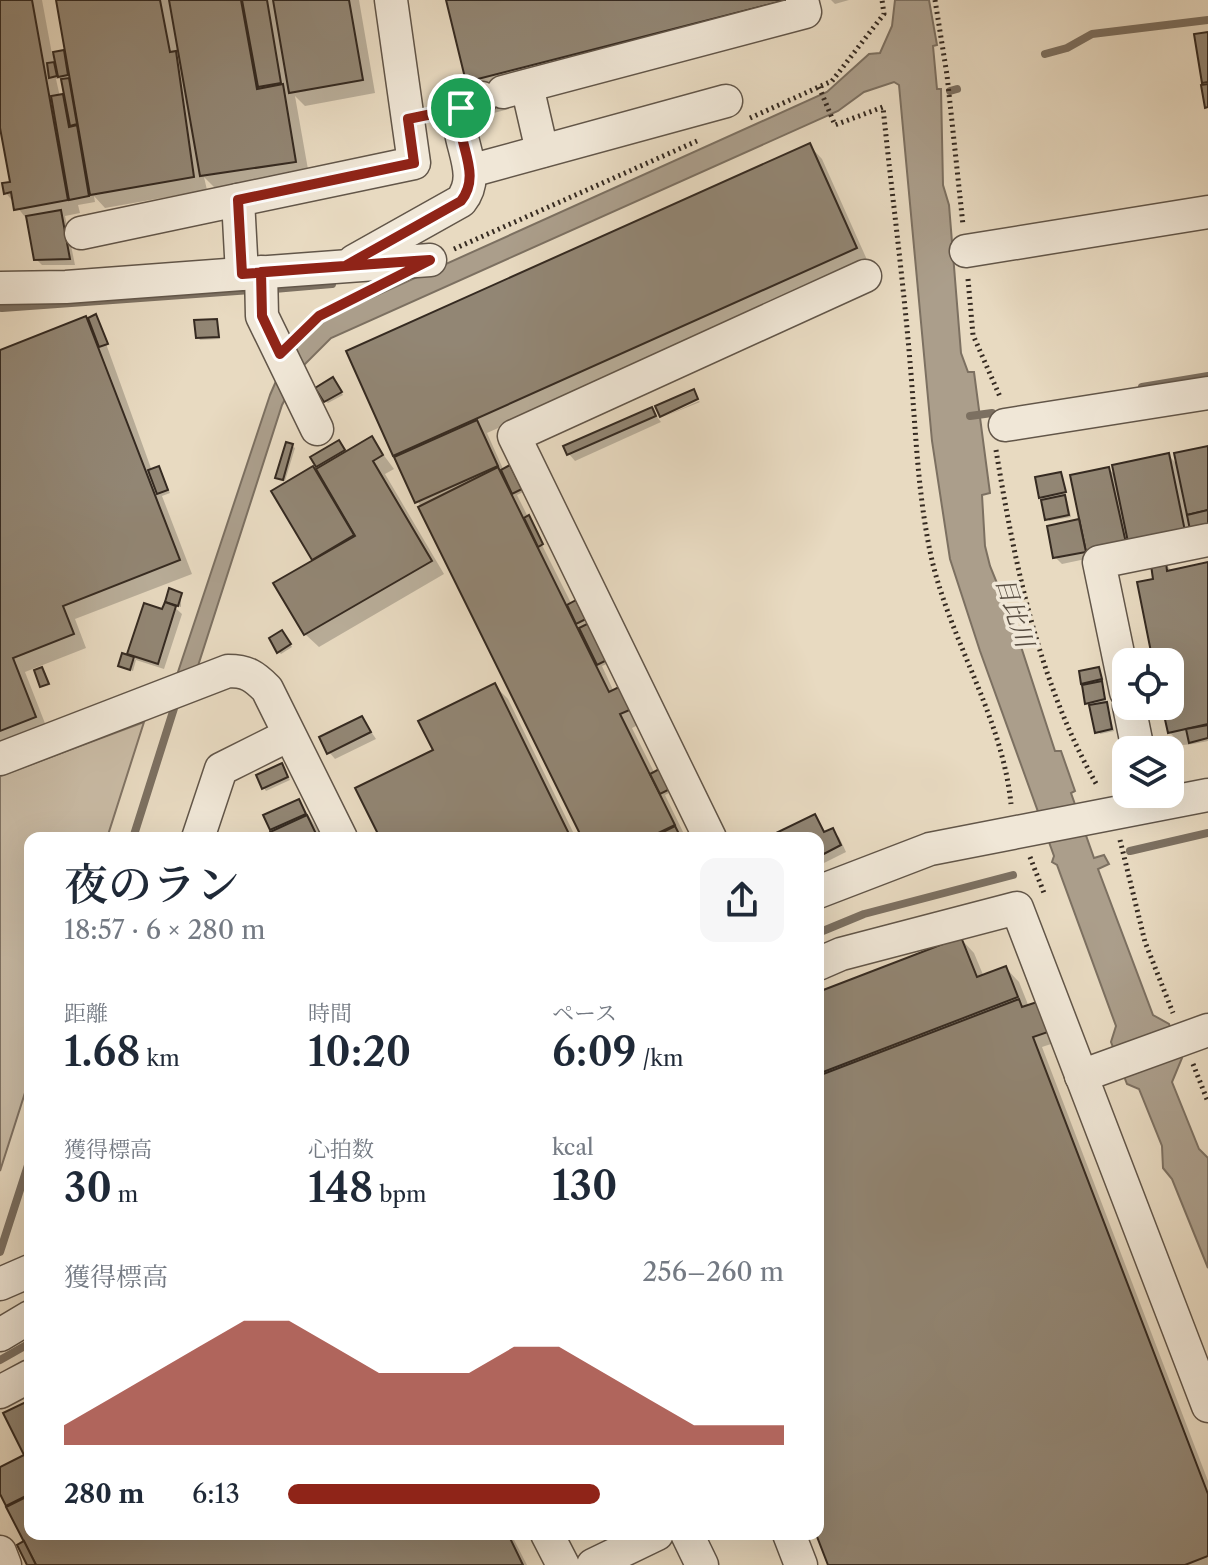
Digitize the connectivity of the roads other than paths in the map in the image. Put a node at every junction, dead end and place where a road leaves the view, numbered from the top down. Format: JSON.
{"nodes":[{"id":1,"x":391,"y":0,"type":"edge"},
{"id":2,"x":802,"y":0,"type":"edge"},
{"id":3,"x":493,"y":96,"type":"junction"},
{"id":4,"x":736,"y":110,"type":"road end"},
{"id":5,"x":408,"y":119,"type":"junction"},
{"id":6,"x":542,"y":151,"type":"junction"},
{"id":7,"x":470,"y":171,"type":"junction"},
{"id":8,"x":238,"y":200,"type":"junction"},
{"id":9,"x":1208,"y":212,"type":"edge"},
{"id":10,"x":81,"y":233,"type":"dead end"},
{"id":11,"x":966,"y":251,"type":"road end"},
{"id":12,"x":430,"y":260,"type":"road end"},
{"id":13,"x":345,"y":266,"type":"junction"},
{"id":14,"x":251,"y":273,"type":"junction"},
{"id":15,"x":865,"y":276,"type":"dead end"},
{"id":16,"x":1,"y":281,"type":"edge"},
{"id":17,"x":1208,"y":393,"type":"edge"},
{"id":18,"x":1005,"y":425,"type":"road end"},
{"id":19,"x":317,"y":429,"type":"dead end"},
{"id":20,"x":1208,"y":540,"type":"edge"},
{"id":21,"x":1117,"y":648,"type":"edge"},
{"id":22,"x":289,"y":735,"type":"junction"},
{"id":23,"x":0,"y":759,"type":"edge"},
{"id":24,"x":1208,"y":795,"type":"edge"},
{"id":25,"x":1184,"y":797,"type":"edge"},
{"id":26,"x":1126,"y":808,"type":"edge"},
{"id":27,"x":200,"y":832,"type":"edge"},
{"id":28,"x":338,"y":832,"type":"edge"},
{"id":29,"x":707,"y":832,"type":"edge"},
{"id":30,"x":824,"y":890,"type":"edge"},
{"id":31,"x":824,"y":961,"type":"edge"},
{"id":32,"x":1190,"y":1037,"type":"edge"},
{"id":33,"x":1096,"y":1071,"type":"junction"},
{"id":34,"x":24,"y":1321,"type":"edge"},
{"id":35,"x":0,"y":1335,"type":"edge"},
{"id":36,"x":24,"y":1379,"type":"edge"},
{"id":37,"x":0,"y":1392,"type":"edge"},
{"id":38,"x":1208,"y":1406,"type":"edge"},
{"id":39,"x":550,"y":1540,"type":"edge"},
{"id":40,"x":645,"y":1540,"type":"edge"},
{"id":41,"x":690,"y":1540,"type":"edge"},
{"id":42,"x":791,"y":1540,"type":"edge"},
{"id":43,"x":0,"y":1552,"type":"edge"},
{"id":44,"x":5,"y":1565,"type":"edge"},
{"id":45,"x":563,"y":1565,"type":"edge"},
{"id":46,"x":593,"y":1565,"type":"edge"},
{"id":47,"x":702,"y":1565,"type":"edge"},
{"id":48,"x":801,"y":1565,"type":"edge"}],
"edges":[{"from":1,"to":5,"type":"street"},
{"from":2,"to":3,"type":"street"},
{"from":3,"to":5,"type":"street"},
{"from":3,"to":6,"type":"street"},
{"from":3,"to":7,"type":"street"},
{"from":4,"to":6,"type":"street"},
{"from":5,"to":8,"type":"street"},
{"from":6,"to":7,"type":"street"},
{"from":7,"to":13,"type":"street"},
{"from":8,"to":10,"type":"street"},
{"from":8,"to":14,"type":"street"},
{"from":9,"to":11,"type":"street"},
{"from":12,"to":13,"type":"street"},
{"from":13,"to":14,"type":"street"},
{"from":14,"to":16,"type":"street"},
{"from":14,"to":19,"type":"street"},
{"from":15,"to":29,"type":"street"},
{"from":17,"to":18,"type":"street"},
{"from":20,"to":21,"type":"street"},
{"from":22,"to":23,"type":"street"},
{"from":22,"to":27,"type":"street"},
{"from":22,"to":28,"type":"street"},
{"from":24,"to":25,"type":"street"},
{"from":26,"to":30,"type":"street"},
{"from":31,"to":33,"type":"street"},
{"from":32,"to":33,"type":"street"},
{"from":33,"to":38,"type":"street"},
{"from":34,"to":35,"type":"street"},
{"from":36,"to":37,"type":"street"},
{"from":39,"to":45,"type":"street"},
{"from":40,"to":46,"type":"street"},
{"from":41,"to":47,"type":"street"},
{"from":42,"to":48,"type":"street"},
{"from":43,"to":44,"type":"street"}]}
